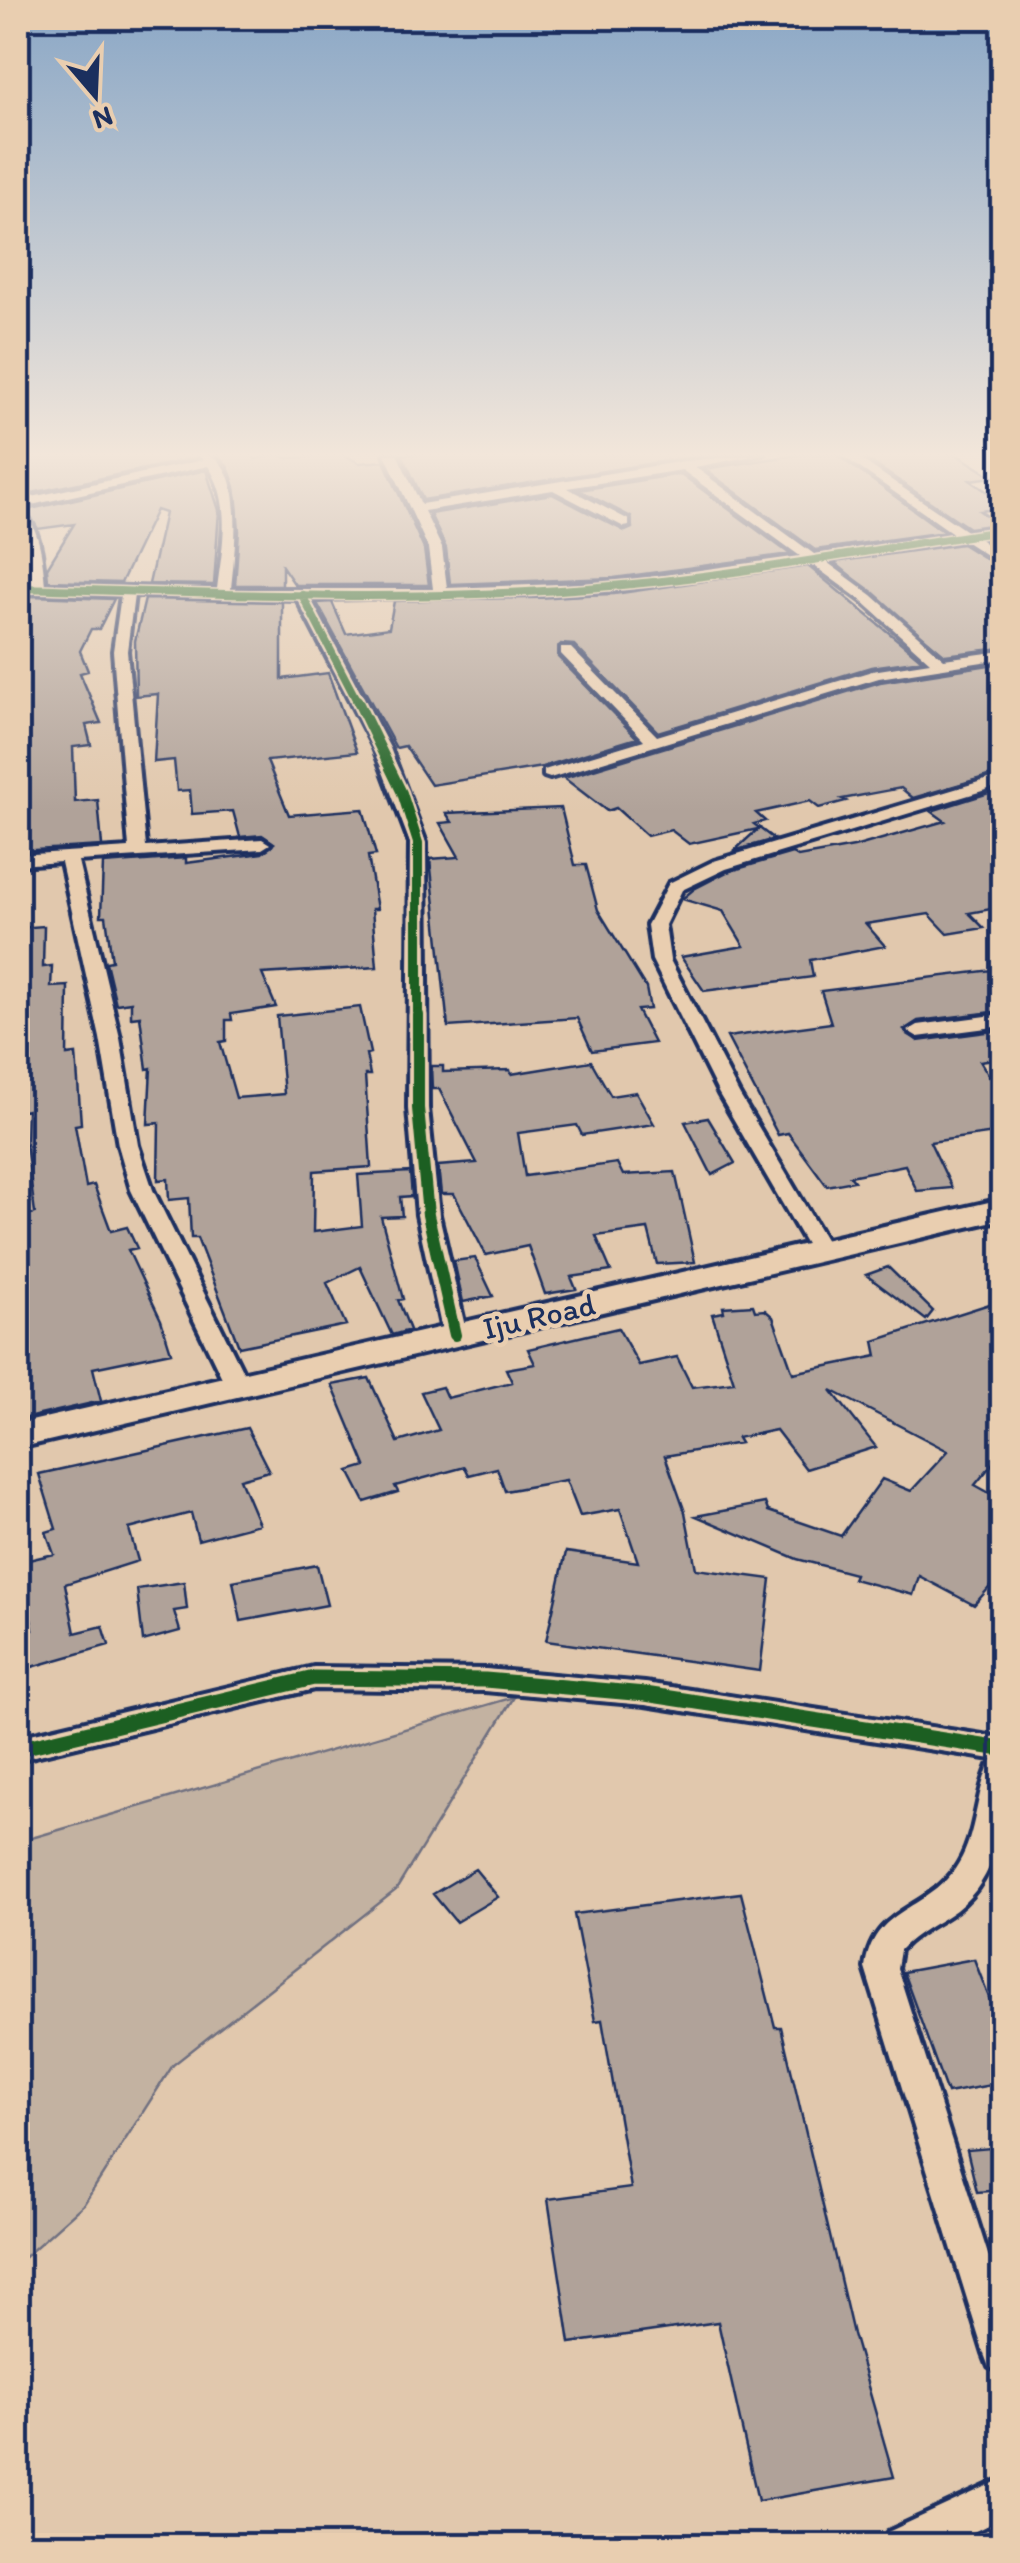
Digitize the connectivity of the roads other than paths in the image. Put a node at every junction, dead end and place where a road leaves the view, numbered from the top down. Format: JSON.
{"nodes":[{"id":1,"x":37,"y":574,"type":"edge"},
{"id":2,"x":225,"y":574,"type":"edge"},
{"id":3,"x":438,"y":574,"type":"edge"},
{"id":4,"x":702,"y":574,"type":"edge"},
{"id":5,"x":833,"y":574,"type":"edge"},
{"id":6,"x":18,"y":588,"type":"edge"},
{"id":7,"x":38,"y":588,"type":"junction"},
{"id":8,"x":128,"y":590,"type":"junction"},
{"id":9,"x":440,"y":590,"type":"junction"},
{"id":10,"x":224,"y":592,"type":"junction"},
{"id":11,"x":302,"y":594,"type":"junction"},
{"id":12,"x":566,"y":651,"type":"dead end"},
{"id":13,"x":1002,"y":655,"type":"edge"},
{"id":14,"x":938,"y":662,"type":"junction"},
{"id":15,"x":652,"y":740,"type":"junction"},
{"id":16,"x":550,"y":773,"type":"dead end"},
{"id":17,"x":1002,"y":780,"type":"edge"},
{"id":18,"x":262,"y":844,"type":"dead end"},
{"id":19,"x":138,"y":851,"type":"junction"},
{"id":20,"x":68,"y":856,"type":"junction"},
{"id":21,"x":18,"y":860,"type":"edge"},
{"id":22,"x":1002,"y":1020,"type":"edge"},
{"id":23,"x":918,"y":1032,"type":"dead end"},
{"id":24,"x":1002,"y":1208,"type":"edge"},
{"id":25,"x":822,"y":1253,"type":"junction"},
{"id":26,"x":456,"y":1335,"type":"junction"},
{"id":27,"x":237,"y":1384,"type":"junction"},
{"id":28,"x":18,"y":1436,"type":"edge"},
{"id":29,"x":18,"y":1749,"type":"edge"},
{"id":30,"x":1002,"y":1749,"type":"edge"},
{"id":31,"x":1002,"y":1766,"type":"edge"},
{"id":32,"x":1002,"y":2354,"type":"edge"},
{"id":33,"x":1002,"y":2498,"type":"edge"},
{"id":34,"x":902,"y":2546,"type":"edge"}],
"edges":[{"from":1,"to":7,"type":"street"},
{"from":2,"to":10,"type":"street"},
{"from":3,"to":9,"type":"street"},
{"from":4,"to":9,"type":"street"},
{"from":5,"to":14,"type":"street"},
{"from":6,"to":7,"type":"street"},
{"from":7,"to":8,"type":"street"},
{"from":8,"to":10,"type":"street"},
{"from":8,"to":19,"type":"street"},
{"from":9,"to":11,"type":"street"},
{"from":10,"to":11,"type":"street"},
{"from":11,"to":26,"type":"street"},
{"from":12,"to":15,"type":"street"},
{"from":13,"to":14,"type":"street"},
{"from":14,"to":15,"type":"street"},
{"from":15,"to":16,"type":"street"},
{"from":17,"to":25,"type":"street"},
{"from":18,"to":19,"type":"street"},
{"from":19,"to":20,"type":"street"},
{"from":20,"to":21,"type":"street"},
{"from":20,"to":27,"type":"street"},
{"from":22,"to":23,"type":"street"},
{"from":24,"to":25,"type":"main road","name":"Iju Road"},
{"from":25,"to":26,"type":"main road","name":"Iju Road"},
{"from":26,"to":27,"type":"main road","name":"Iju Road"},
{"from":27,"to":28,"type":"main road","name":"Iju Road"},
{"from":29,"to":30,"type":"street"},
{"from":31,"to":32,"type":"street"},
{"from":33,"to":34,"type":"street"}]}
